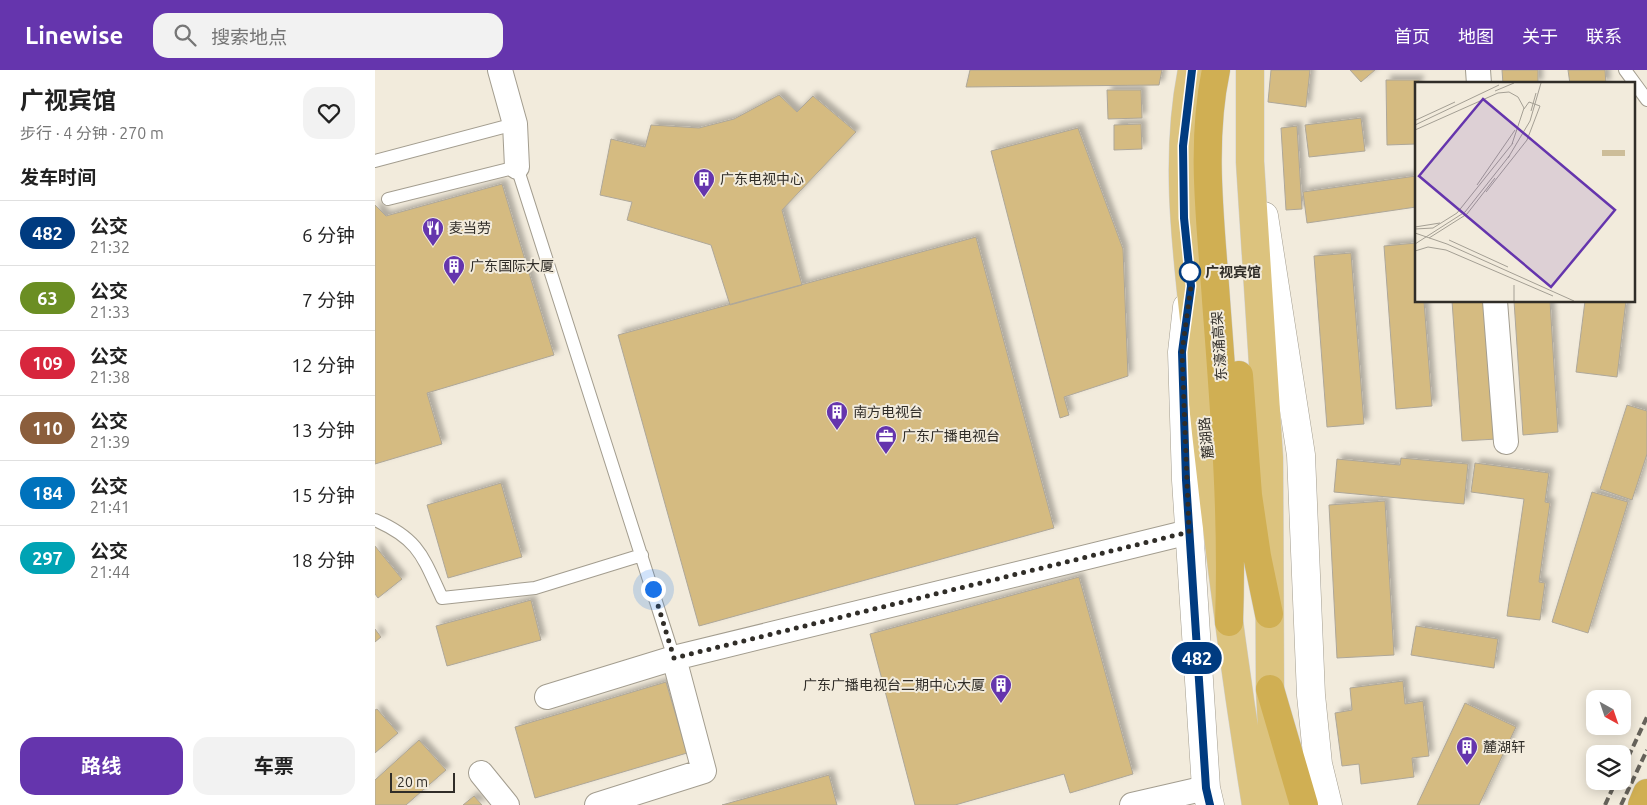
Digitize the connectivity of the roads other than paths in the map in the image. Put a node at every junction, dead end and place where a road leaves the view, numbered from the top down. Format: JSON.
{"nodes":[{"id":1,"x":500,"y":70,"type":"edge"},
{"id":2,"x":1192,"y":70,"type":"edge"},
{"id":3,"x":1216,"y":70,"type":"edge"},
{"id":4,"x":1234,"y":70,"type":"edge"},
{"id":5,"x":1250,"y":70,"type":"edge"},
{"id":6,"x":1625,"y":70,"type":"edge"},
{"id":7,"x":1634,"y":82,"type":"edge"},
{"id":8,"x":1635,"y":84,"type":"edge"},
{"id":9,"x":1647,"y":100,"type":"edge"},
{"id":10,"x":1248,"y":114,"type":"junction"},
{"id":11,"x":515,"y":124,"type":"junction"},
{"id":12,"x":375,"y":161,"type":"edge"},
{"id":13,"x":517,"y":167,"type":"junction"},
{"id":14,"x":388,"y":200,"type":"dead end"},
{"id":15,"x":1220,"y":222,"type":"junction"},
{"id":16,"x":1191,"y":286,"type":"junction"},
{"id":17,"x":1495,"y":302,"type":"edge"},
{"id":18,"x":1506,"y":442,"type":"dead end"},
{"id":19,"x":375,"y":520,"type":"edge"},
{"id":20,"x":1189,"y":532,"type":"junction"},
{"id":21,"x":641,"y":555,"type":"junction"},
{"id":22,"x":1269,"y":614,"type":"junction"},
{"id":23,"x":1229,"y":622,"type":"junction"},
{"id":24,"x":674,"y":658,"type":"junction"},
{"id":25,"x":1270,"y":689,"type":"junction"},
{"id":26,"x":547,"y":696,"type":"dead end"},
{"id":27,"x":481,"y":773,"type":"dead end"},
{"id":28,"x":1647,"y":793,"type":"edge"},
{"id":29,"x":1208,"y":796,"type":"edge"},
{"id":30,"x":507,"y":805,"type":"edge"},
{"id":31,"x":597,"y":805,"type":"edge"},
{"id":32,"x":1132,"y":805,"type":"edge"},
{"id":33,"x":1255,"y":805,"type":"edge"},
{"id":34,"x":1279,"y":805,"type":"edge"},
{"id":35,"x":1304,"y":805,"type":"edge"},
{"id":36,"x":1327,"y":805,"type":"edge"},
{"id":37,"x":1642,"y":805,"type":"edge"}],
"edges":[{"from":1,"to":11,"type":"street"},
{"from":2,"to":16,"type":"main road","name":"麓湖路"},
{"from":3,"to":15,"type":"highway","name":"东濠涌高架"},
{"from":4,"to":15,"type":"highway","name":"东濠涌高架"},
{"from":5,"to":10,"type":"main road"},
{"from":6,"to":7,"type":"lane"},
{"from":8,"to":9,"type":"lane"},
{"from":10,"to":22,"type":"main road"},
{"from":10,"to":36,"type":"street"},
{"from":11,"to":12,"type":"lane"},
{"from":11,"to":13,"type":"street"},
{"from":13,"to":14,"type":"lane"},
{"from":13,"to":21,"type":"lane"},
{"from":15,"to":22,"type":"highway","name":"东濠涌高架"},
{"from":15,"to":23,"type":"highway","name":"东濠涌高架"},
{"from":16,"to":20,"type":"street"},
{"from":16,"to":23,"type":"main road","name":"麓湖路"},
{"from":17,"to":18,"type":"street"},
{"from":19,"to":21,"type":"lane"},
{"from":20,"to":24,"type":"street"},
{"from":20,"to":29,"type":"street"},
{"from":21,"to":24,"type":"lane"},
{"from":22,"to":25,"type":"main road"},
{"from":23,"to":33,"type":"main road","name":"麓湖路"},
{"from":24,"to":26,"type":"street"},
{"from":24,"to":31,"type":"street"},
{"from":25,"to":34,"type":"main road"},
{"from":25,"to":35,"type":"highway"},
{"from":27,"to":30,"type":"street"},
{"from":28,"to":37,"type":"highway"},
{"from":29,"to":32,"type":"street"}]}
